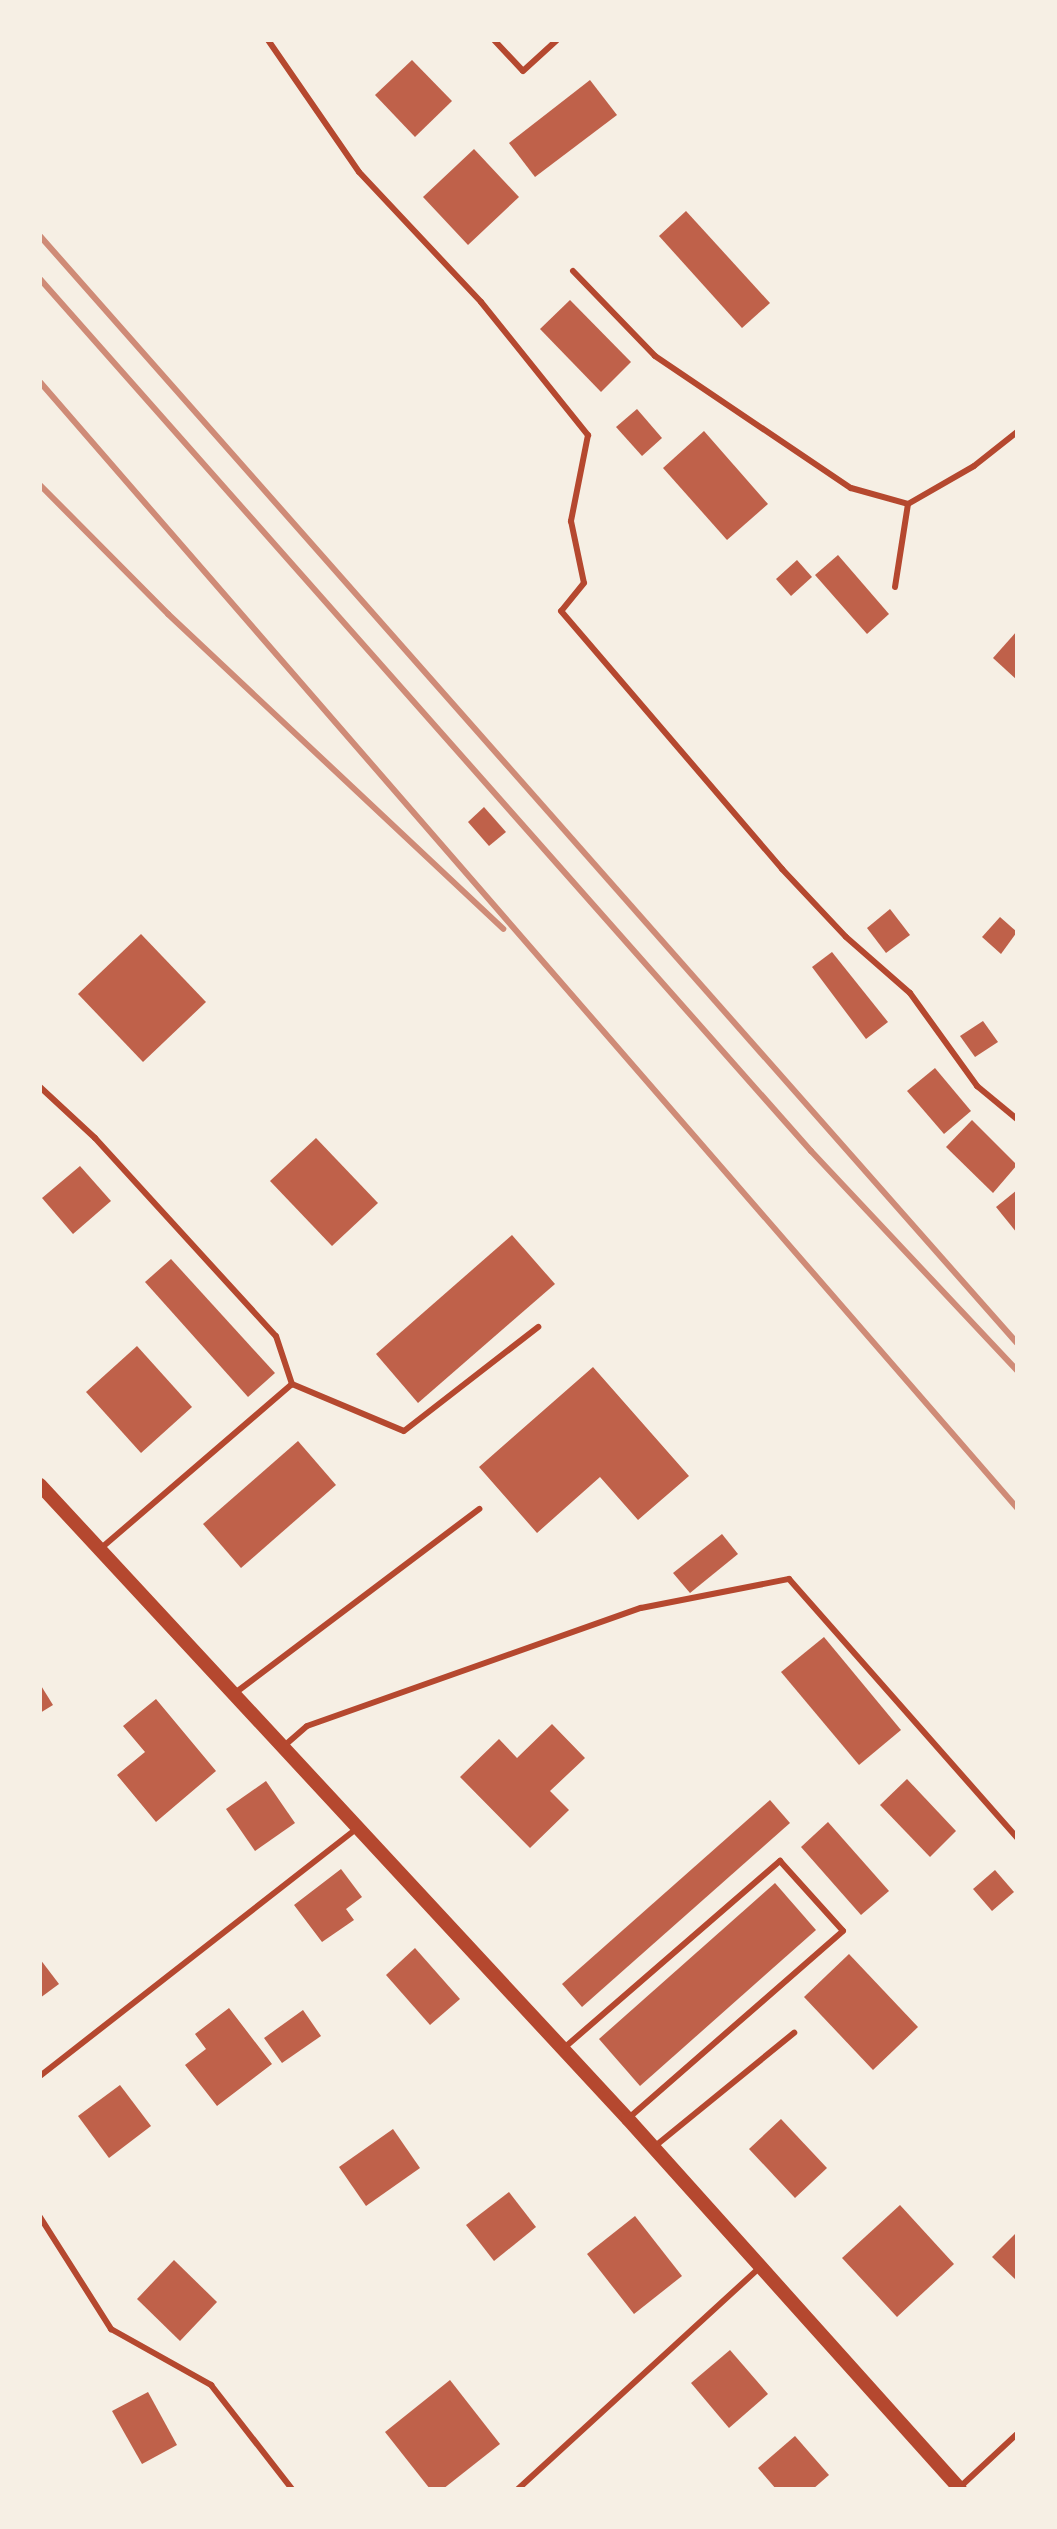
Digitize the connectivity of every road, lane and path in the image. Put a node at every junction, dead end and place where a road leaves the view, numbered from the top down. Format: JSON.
{"nodes":[{"id":1,"x":268,"y":40,"type":"edge"},
{"id":2,"x":494,"y":40,"type":"edge"},
{"id":3,"x":557,"y":40,"type":"edge"},
{"id":4,"x":573,"y":271,"type":"dead end"},
{"id":5,"x":1017,"y":432,"type":"edge"},
{"id":6,"x":908,"y":504,"type":"junction"},
{"id":7,"x":895,"y":587,"type":"dead end"},
{"id":8,"x":40,"y":1087,"type":"edge"},
{"id":9,"x":1017,"y":1119,"type":"edge"},
{"id":10,"x":538,"y":1327,"type":"dead end"},
{"id":11,"x":292,"y":1384,"type":"junction"},
{"id":12,"x":40,"y":1485,"type":"edge"},
{"id":13,"x":479,"y":1509,"type":"dead end"},
{"id":14,"x":98,"y":1551,"type":"junction"},
{"id":15,"x":233,"y":1696,"type":"junction"},
{"id":16,"x":281,"y":1748,"type":"junction"},
{"id":17,"x":357,"y":1828,"type":"junction"},
{"id":18,"x":1017,"y":1838,"type":"edge"},
{"id":19,"x":794,"y":2033,"type":"dead end"},
{"id":20,"x":564,"y":2048,"type":"junction"},
{"id":21,"x":40,"y":2076,"type":"edge"},
{"id":22,"x":628,"y":2119,"type":"junction"},
{"id":23,"x":654,"y":2147,"type":"junction"},
{"id":24,"x":40,"y":2217,"type":"edge"},
{"id":25,"x":762,"y":2265,"type":"junction"},
{"id":26,"x":1017,"y":2434,"type":"edge"},
{"id":27,"x":960,"y":2488,"type":"edge"},
{"id":28,"x":292,"y":2489,"type":"edge"},
{"id":29,"x":518,"y":2489,"type":"edge"}],
"edges":[{"from":1,"to":9,"type":"lane"},
{"from":2,"to":3,"type":"lane"},
{"from":4,"to":6,"type":"lane"},
{"from":5,"to":6,"type":"lane"},
{"from":6,"to":7,"type":"lane"},
{"from":8,"to":11,"type":"lane"},
{"from":10,"to":11,"type":"lane"},
{"from":11,"to":14,"type":"lane"},
{"from":12,"to":14,"type":"street"},
{"from":13,"to":15,"type":"lane"},
{"from":14,"to":15,"type":"street"},
{"from":15,"to":16,"type":"street"},
{"from":16,"to":17,"type":"street"},
{"from":16,"to":18,"type":"lane"},
{"from":17,"to":20,"type":"street"},
{"from":17,"to":21,"type":"lane"},
{"from":19,"to":23,"type":"lane"},
{"from":20,"to":22,"type":"street"},
{"from":20,"to":22,"type":"lane"},
{"from":22,"to":23,"type":"street"},
{"from":23,"to":25,"type":"street"},
{"from":24,"to":28,"type":"lane"},
{"from":25,"to":27,"type":"street"},
{"from":25,"to":29,"type":"lane"},
{"from":26,"to":27,"type":"lane"}]}
